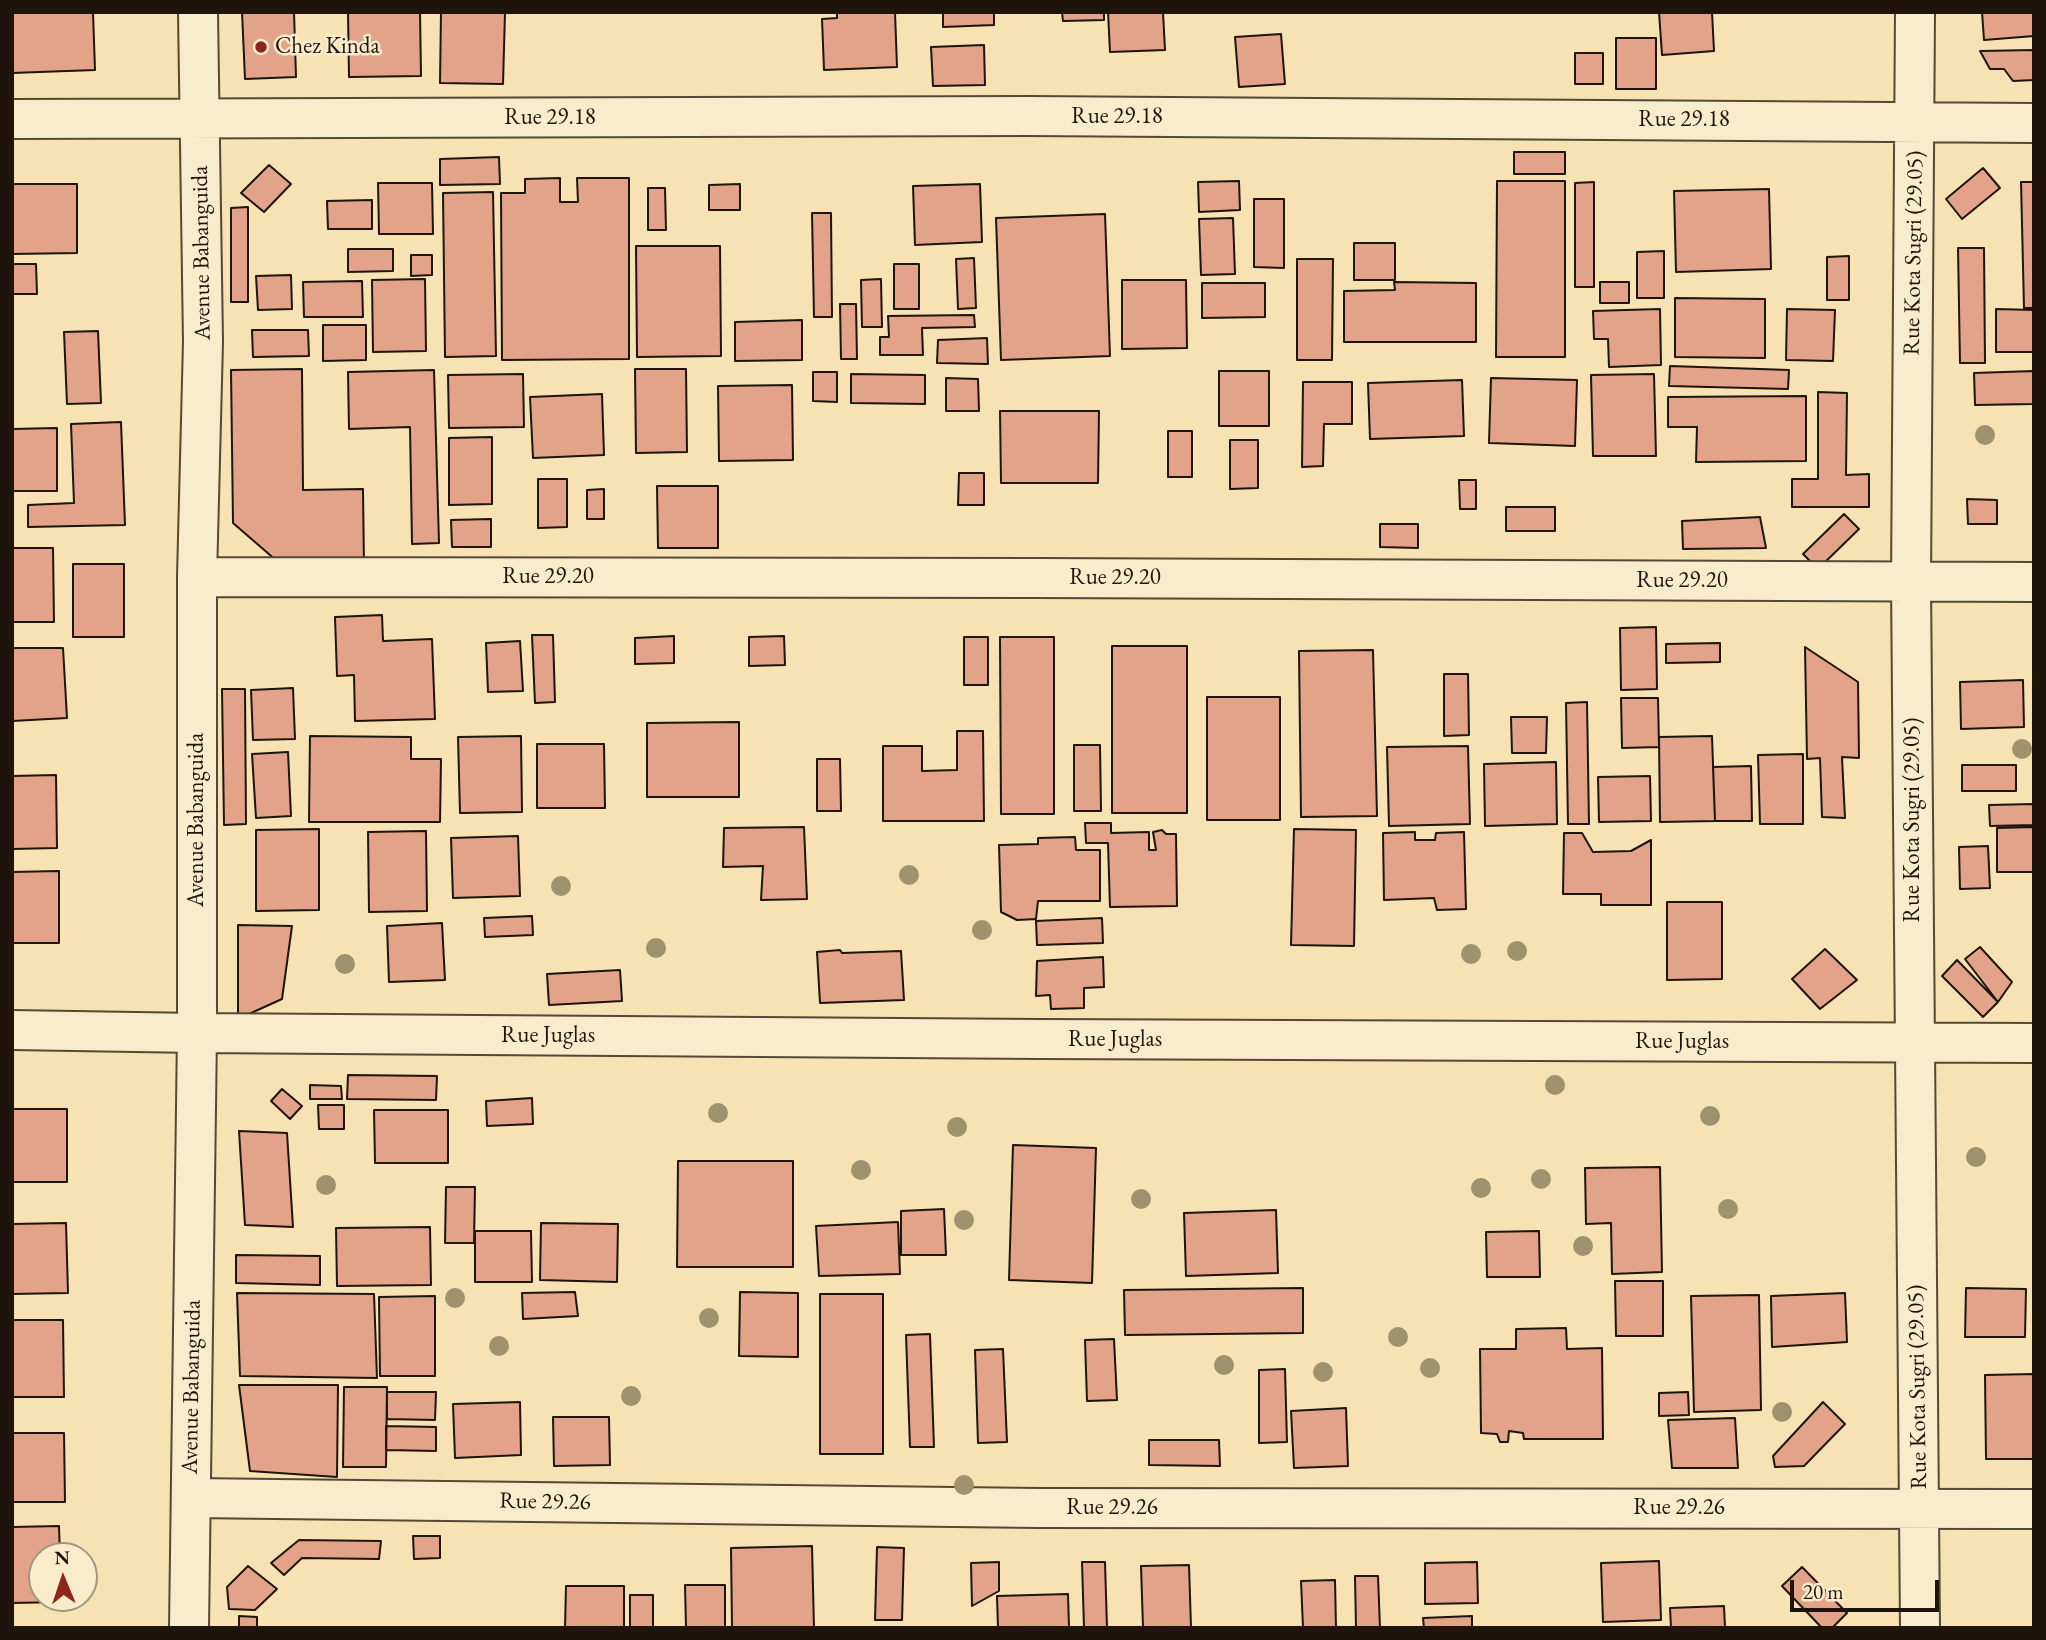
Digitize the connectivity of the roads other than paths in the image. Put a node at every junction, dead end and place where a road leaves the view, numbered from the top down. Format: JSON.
{"nodes":[{"id":1,"x":198,"y":12,"type":"edge"},
{"id":2,"x":1915,"y":12,"type":"edge"},
{"id":3,"x":12,"y":119,"type":"edge"},
{"id":4,"x":200,"y":119,"type":"junction"},
{"id":5,"x":1915,"y":122,"type":"junction"},
{"id":6,"x":2034,"y":123,"type":"edge"},
{"id":7,"x":197,"y":577,"type":"junction"},
{"id":8,"x":1911,"y":582,"type":"junction"},
{"id":9,"x":2034,"y":582,"type":"edge"},
{"id":10,"x":12,"y":1030,"type":"edge"},
{"id":11,"x":197,"y":1033,"type":"junction"},
{"id":12,"x":1915,"y":1043,"type":"junction"},
{"id":13,"x":2034,"y":1043,"type":"edge"},
{"id":14,"x":191,"y":1498,"type":"junction"},
{"id":15,"x":1920,"y":1508,"type":"junction"},
{"id":16,"x":2034,"y":1509,"type":"edge"},
{"id":17,"x":189,"y":1628,"type":"edge"},
{"id":18,"x":1920,"y":1628,"type":"edge"}],
"edges":[{"from":1,"to":4,"type":"street","name":"Avenue Babanguida"},
{"from":2,"to":5,"type":"street","name":"Rue Kota Sugri (29.05)"},
{"from":3,"to":4,"type":"street","name":"Rue 29.18"},
{"from":4,"to":5,"type":"street","name":"Rue 29.18"},
{"from":4,"to":7,"type":"street","name":"Avenue Babanguida"},
{"from":5,"to":6,"type":"street","name":"Rue 29.18"},
{"from":5,"to":8,"type":"street","name":"Rue Kota Sugri (29.05)"},
{"from":7,"to":8,"type":"street","name":"Rue 29.20"},
{"from":7,"to":11,"type":"street","name":"Avenue Babanguida"},
{"from":8,"to":9,"type":"street","name":"Rue 29.20"},
{"from":8,"to":12,"type":"street","name":"Rue Kota Sugri (29.05)"},
{"from":10,"to":11,"type":"street","name":"Rue Juglas"},
{"from":11,"to":12,"type":"street","name":"Rue Juglas"},
{"from":11,"to":14,"type":"street","name":"Avenue Babanguida"},
{"from":12,"to":13,"type":"street","name":"Rue Juglas"},
{"from":12,"to":15,"type":"street","name":"Rue Kota Sugri (29.05)"},
{"from":14,"to":15,"type":"street","name":"Rue 29.26"},
{"from":14,"to":17,"type":"street","name":"Avenue Babanguida"},
{"from":15,"to":16,"type":"street","name":"Rue 29.26"},
{"from":15,"to":18,"type":"street","name":"Rue Kota Sugri (29.05)"}]}
